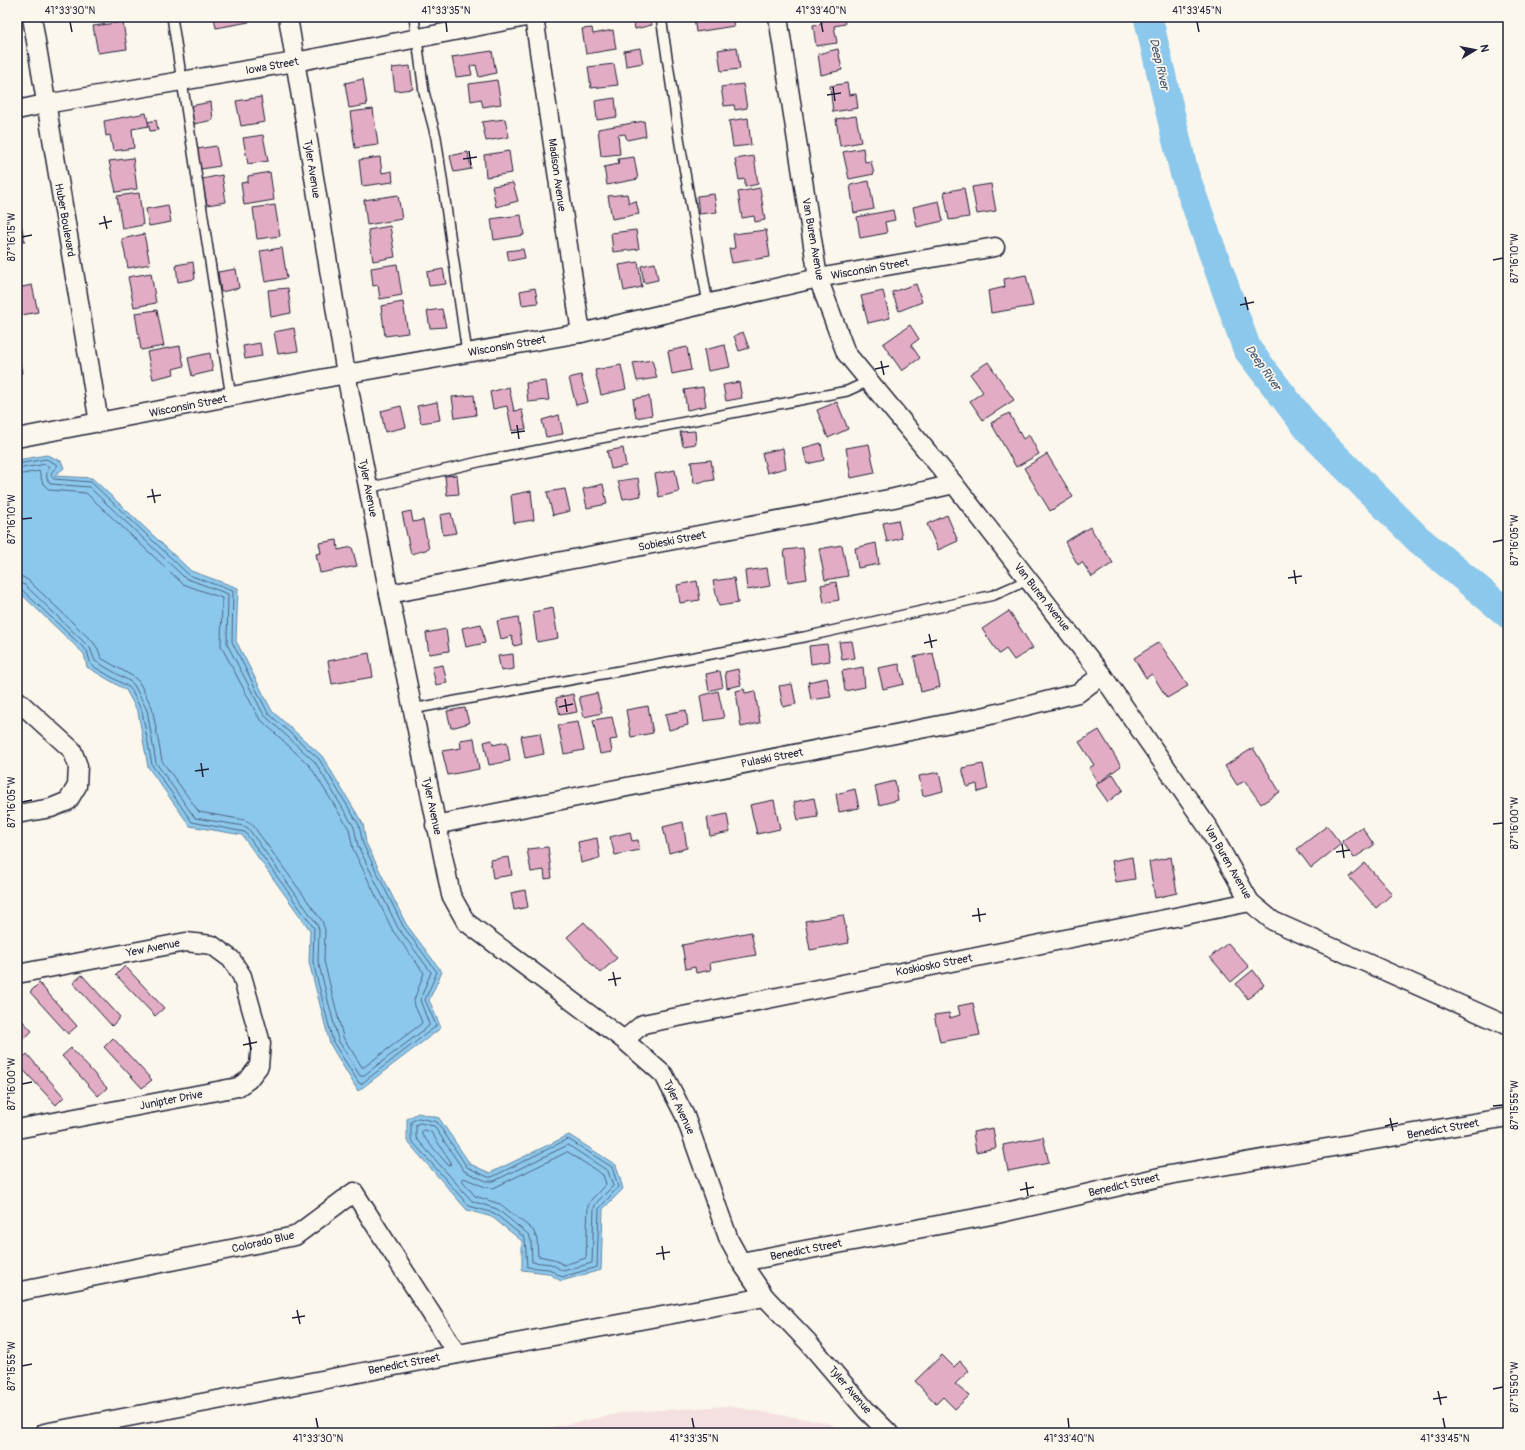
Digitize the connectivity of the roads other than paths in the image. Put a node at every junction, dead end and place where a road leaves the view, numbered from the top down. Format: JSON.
{"nodes":[{"id":1,"x":32,"y":17,"type":"edge"},
{"id":2,"x":172,"y":17,"type":"edge"},
{"id":3,"x":288,"y":17,"type":"edge"},
{"id":4,"x":414,"y":17,"type":"edge"},
{"id":5,"x":526,"y":17,"type":"edge"},
{"id":6,"x":534,"y":17,"type":"edge"},
{"id":7,"x":660,"y":17,"type":"edge"},
{"id":8,"x":778,"y":17,"type":"edge"},
{"id":9,"x":417,"y":38,"type":"junction"},
{"id":10,"x":295,"y":62,"type":"junction"},
{"id":11,"x":183,"y":81,"type":"junction"},
{"id":12,"x":46,"y":104,"type":"junction"},
{"id":13,"x":17,"y":110,"type":"edge"},
{"id":14,"x":995,"y":247,"type":"dead end"},
{"id":15,"x":818,"y":278,"type":"junction"},
{"id":16,"x":708,"y":304,"type":"junction"},
{"id":17,"x":580,"y":333,"type":"junction"},
{"id":18,"x":467,"y":353,"type":"junction"},
{"id":19,"x":346,"y":374,"type":"junction"},
{"id":20,"x":869,"y":380,"type":"junction"},
{"id":21,"x":231,"y":397,"type":"junction"},
{"id":22,"x":99,"y":423,"type":"junction"},
{"id":23,"x":17,"y":438,"type":"edge"},
{"id":24,"x":954,"y":484,"type":"junction"},
{"id":25,"x":368,"y":488,"type":"junction"},
{"id":26,"x":1028,"y":580,"type":"junction"},
{"id":27,"x":389,"y":594,"type":"junction"},
{"id":28,"x":1102,"y":675,"type":"junction"},
{"id":29,"x":17,"y":700,"type":"edge"},
{"id":30,"x":412,"y":709,"type":"junction"},
{"id":31,"x":17,"y":814,"type":"edge"},
{"id":32,"x":436,"y":825,"type":"junction"},
{"id":33,"x":1250,"y":902,"type":"junction"},
{"id":34,"x":17,"y":974,"type":"edge"},
{"id":35,"x":251,"y":1009,"type":"joint"},
{"id":36,"x":1508,"y":1026,"type":"edge"},
{"id":37,"x":624,"y":1040,"type":"junction"},
{"id":38,"x":1508,"y":1117,"type":"edge"},
{"id":39,"x":17,"y":1129,"type":"edge"},
{"id":40,"x":741,"y":1262,"type":"junction"},
{"id":41,"x":17,"y":1292,"type":"edge"},
{"id":42,"x":765,"y":1297,"type":"junction"},
{"id":43,"x":457,"y":1354,"type":"junction"},
{"id":44,"x":44,"y":1433,"type":"edge"},
{"id":45,"x":889,"y":1433,"type":"edge"}],
"edges":[{"from":1,"to":12,"type":"street","name":"Huber Boulevard"},
{"from":2,"to":11,"type":"lane"},
{"from":3,"to":10,"type":"street","name":"Tyler Avenue"},
{"from":4,"to":9,"type":"lane"},
{"from":5,"to":9,"type":"street","name":"Iowa Street"},
{"from":6,"to":17,"type":"street","name":"Madison Avenue"},
{"from":7,"to":16,"type":"lane"},
{"from":8,"to":15,"type":"street","name":"Van Buren Avenue"},
{"from":9,"to":10,"type":"street","name":"Iowa Street"},
{"from":9,"to":18,"type":"lane"},
{"from":10,"to":11,"type":"street","name":"Iowa Street"},
{"from":10,"to":19,"type":"street","name":"Tyler Avenue"},
{"from":11,"to":12,"type":"street","name":"Iowa Street"},
{"from":11,"to":21,"type":"lane"},
{"from":12,"to":13,"type":"street","name":"Iowa Street"},
{"from":12,"to":22,"type":"street","name":"Huber Boulevard"},
{"from":14,"to":15,"type":"street","name":"Wisconsin Street"},
{"from":15,"to":16,"type":"street","name":"Wisconsin Street"},
{"from":15,"to":20,"type":"street","name":"Van Buren Avenue"},
{"from":16,"to":17,"type":"street","name":"Wisconsin Street"},
{"from":17,"to":18,"type":"street","name":"Wisconsin Street"},
{"from":18,"to":19,"type":"street","name":"Wisconsin Street"},
{"from":19,"to":21,"type":"street","name":"Wisconsin Street"},
{"from":19,"to":25,"type":"street","name":"Tyler Avenue"},
{"from":20,"to":24,"type":"street","name":"Van Buren Avenue"},
{"from":20,"to":25,"type":"lane"},
{"from":21,"to":22,"type":"street","name":"Wisconsin Street"},
{"from":22,"to":23,"type":"street","name":"Wisconsin Street"},
{"from":24,"to":26,"type":"street","name":"Van Buren Avenue"},
{"from":24,"to":27,"type":"street","name":"Sobieski Street"},
{"from":25,"to":27,"type":"street","name":"Tyler Avenue"},
{"from":26,"to":28,"type":"street","name":"Van Buren Avenue"},
{"from":26,"to":30,"type":"lane"},
{"from":27,"to":30,"type":"street","name":"Tyler Avenue"},
{"from":28,"to":32,"type":"street","name":"Pulaski Street"},
{"from":28,"to":33,"type":"street","name":"Van Buren Avenue"},
{"from":29,"to":31,"type":"street"},
{"from":30,"to":32,"type":"street","name":"Tyler Avenue"},
{"from":32,"to":37,"type":"street","name":"Tyler Avenue"},
{"from":33,"to":36,"type":"street","name":"Van Buren Avenue"},
{"from":33,"to":37,"type":"street","name":"Koskiosko Street"},
{"from":34,"to":35,"type":"street","name":"Yew Avenue"},
{"from":35,"to":39,"type":"street","name":"Junipter Drive"},
{"from":37,"to":40,"type":"street","name":"Tyler Avenue"},
{"from":38,"to":40,"type":"street","name":"Benedict Street"},
{"from":40,"to":42,"type":"street","name":"Tyler Avenue"},
{"from":41,"to":43,"type":"street","name":"Colorado Blue"},
{"from":42,"to":43,"type":"street","name":"Benedict Street"},
{"from":42,"to":45,"type":"street","name":"Tyler Avenue"},
{"from":43,"to":44,"type":"street","name":"Benedict Street"}]}
